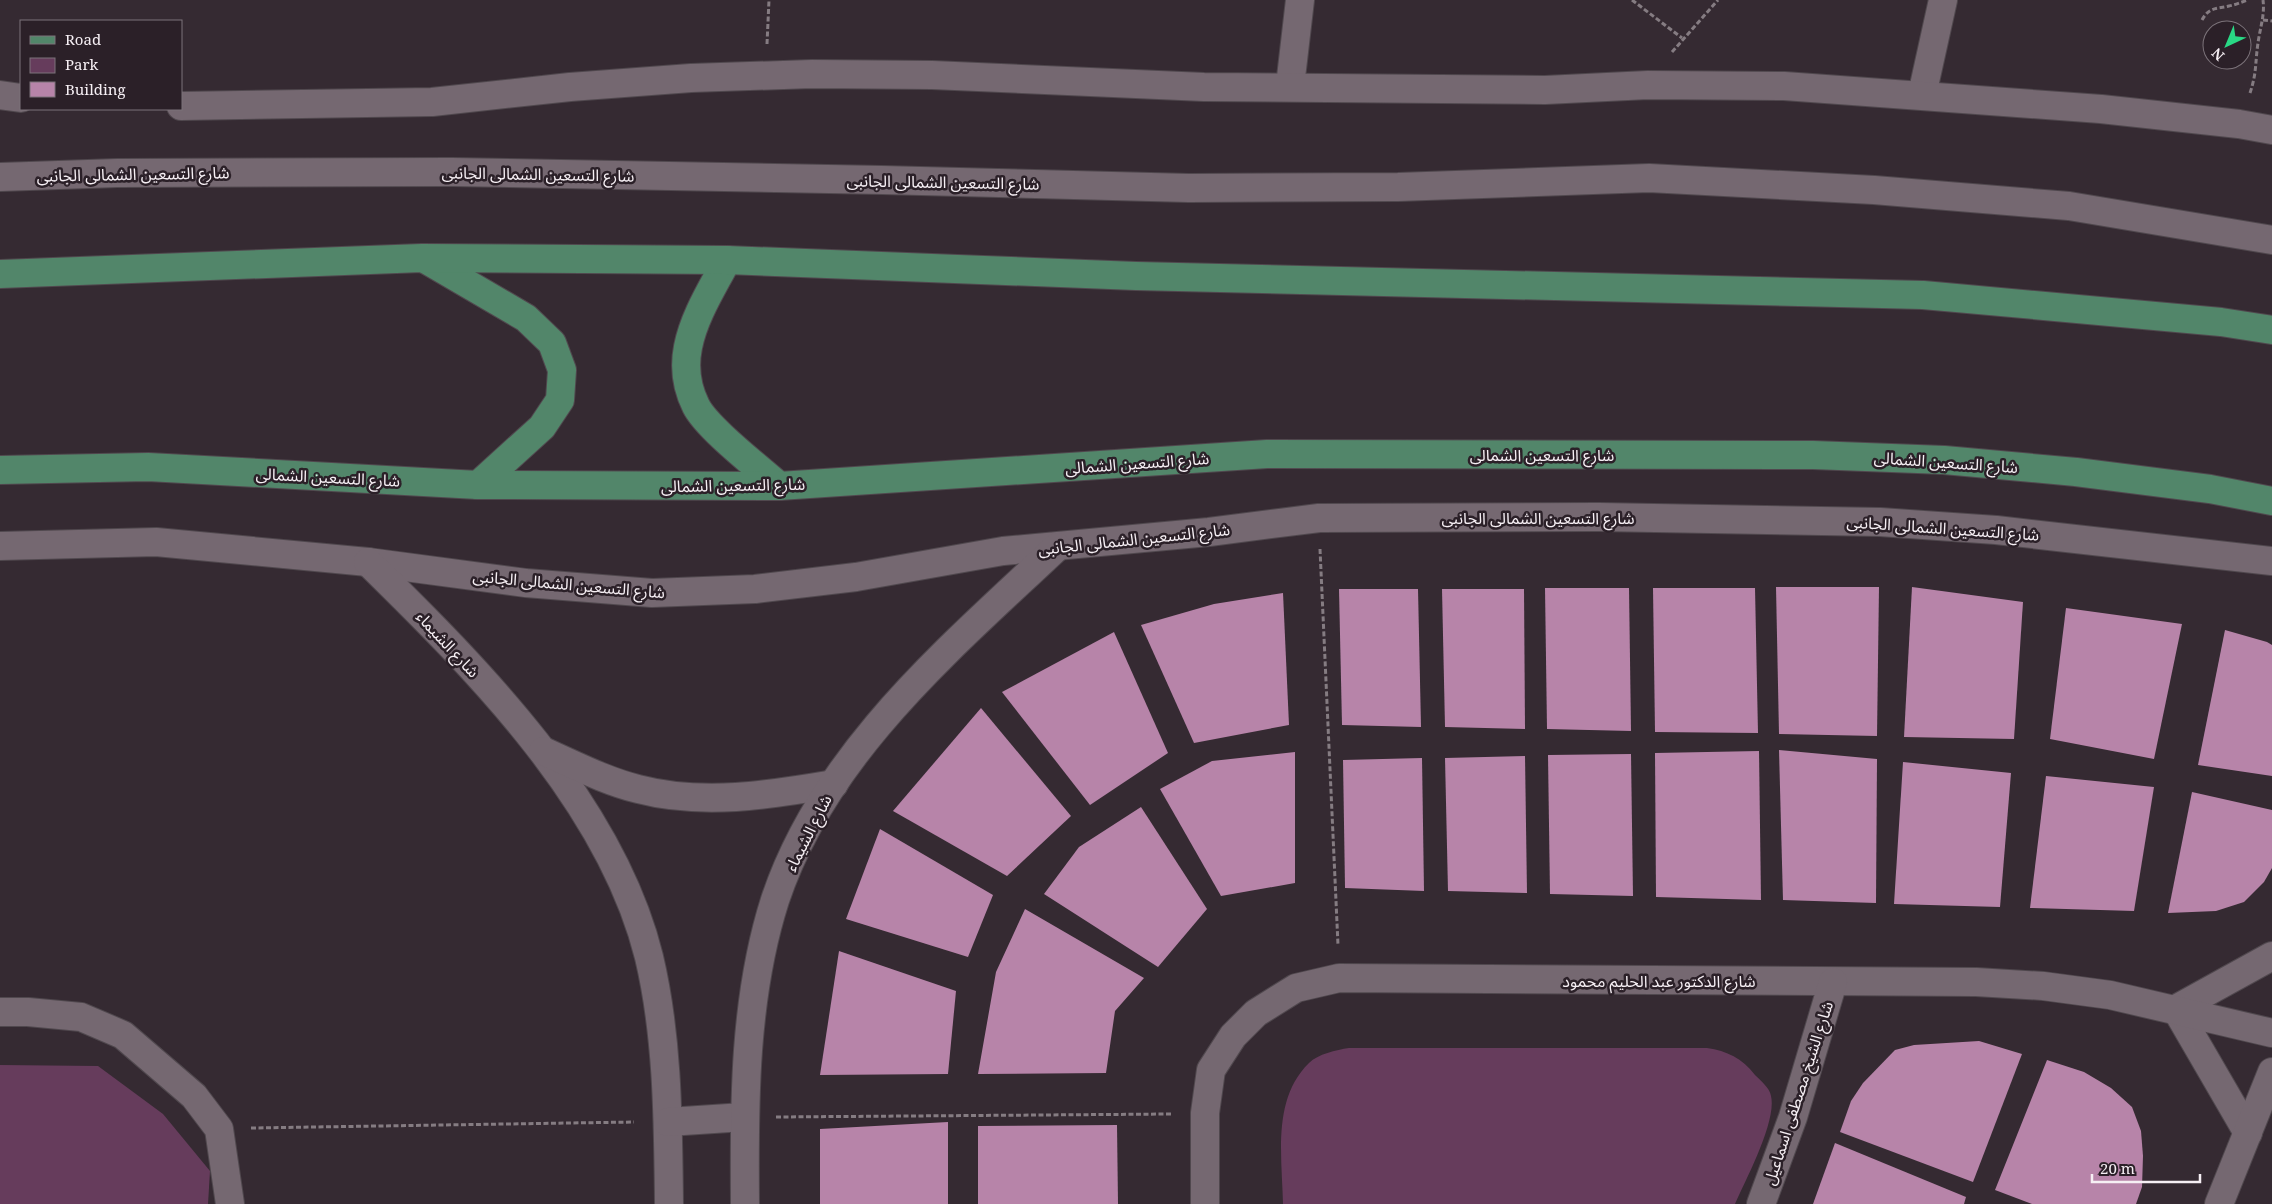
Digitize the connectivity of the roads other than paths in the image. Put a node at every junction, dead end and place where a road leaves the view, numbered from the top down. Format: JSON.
{"nodes":[{"id":1,"x":1300,"y":0,"type":"edge"},
{"id":2,"x":1943,"y":0,"type":"edge"},
{"id":3,"x":1290,"y":86,"type":"junction"},
{"id":4,"x":0,"y":95,"type":"edge"},
{"id":5,"x":1922,"y":95,"type":"junction"},
{"id":6,"x":20,"y":98,"type":"edge"},
{"id":7,"x":182,"y":106,"type":"edge"},
{"id":8,"x":2272,"y":130,"type":"edge"},
{"id":9,"x":0,"y":177,"type":"edge"},
{"id":10,"x":2272,"y":240,"type":"edge"},
{"id":11,"x":422,"y":258,"type":"junction"},
{"id":12,"x":727,"y":260,"type":"junction"},
{"id":13,"x":0,"y":274,"type":"edge"},
{"id":14,"x":2272,"y":330,"type":"edge"},
{"id":15,"x":0,"y":470,"type":"edge"},
{"id":16,"x":478,"y":485,"type":"junction"},
{"id":17,"x":779,"y":486,"type":"junction"},
{"id":18,"x":2272,"y":501,"type":"edge"},
{"id":19,"x":0,"y":546,"type":"edge"},
{"id":20,"x":1057,"y":547,"type":"junction"},
{"id":21,"x":368,"y":562,"type":"junction"},
{"id":22,"x":2272,"y":562,"type":"edge"},
{"id":23,"x":543,"y":751,"type":"junction"},
{"id":24,"x":834,"y":784,"type":"junction"},
{"id":25,"x":2272,"y":956,"type":"edge"},
{"id":26,"x":1833,"y":982,"type":"junction"},
{"id":27,"x":2176,"y":1009,"type":"junction"},
{"id":28,"x":0,"y":1012,"type":"edge"},
{"id":29,"x":2272,"y":1033,"type":"edge"},
{"id":30,"x":2272,"y":1072,"type":"edge"},
{"id":31,"x":744,"y":1117,"type":"junction"},
{"id":32,"x":668,"y":1122,"type":"junction"},
{"id":33,"x":2248,"y":1133,"type":"junction"},
{"id":34,"x":230,"y":1204,"type":"edge"},
{"id":35,"x":669,"y":1204,"type":"edge"},
{"id":36,"x":745,"y":1204,"type":"edge"},
{"id":37,"x":1205,"y":1204,"type":"edge"},
{"id":38,"x":1761,"y":1204,"type":"edge"},
{"id":39,"x":2219,"y":1204,"type":"edge"}],
"edges":[{"from":1,"to":3,"type":"street"},
{"from":2,"to":5,"type":"street"},
{"from":3,"to":5,"type":"street"},
{"from":3,"to":7,"type":"street"},
{"from":4,"to":6,"type":"street"},
{"from":5,"to":8,"type":"street"},
{"from":9,"to":10,"type":"street","name":"شارع التسعين الشمالى الجانبى"},
{"from":11,"to":12,"type":"main road"},
{"from":11,"to":13,"type":"main road"},
{"from":11,"to":16,"type":"main road"},
{"from":12,"to":14,"type":"main road"},
{"from":12,"to":17,"type":"main road"},
{"from":15,"to":16,"type":"main road","name":"شارع التسعين الشمالى"},
{"from":16,"to":17,"type":"main road","name":"شارع التسعين الشمالى"},
{"from":17,"to":18,"type":"main road","name":"شارع التسعين الشمالى"},
{"from":19,"to":21,"type":"street","name":"شارع التسعين الشمالى الجانبى"},
{"from":20,"to":21,"type":"street","name":"شارع التسعين الشمالى الجانبى"},
{"from":20,"to":22,"type":"street","name":"شارع التسعين الشمالى الجانبى"},
{"from":20,"to":24,"type":"street","name":"شارع الشيماء"},
{"from":21,"to":23,"type":"street","name":"شارع الشيماء"},
{"from":23,"to":24,"type":"street"},
{"from":23,"to":32,"type":"street","name":"شارع الشيماء"},
{"from":24,"to":31,"type":"street","name":"شارع الشيماء"},
{"from":25,"to":27,"type":"street"},
{"from":26,"to":27,"type":"street","name":"شارع الدكتور عبد الحليم محمود"},
{"from":26,"to":37,"type":"street","name":"شارع الدكتور عبد الحليم محمود"},
{"from":26,"to":38,"type":"street","name":"شارع الشيخ مصطفى اسماعيل"},
{"from":27,"to":29,"type":"street","name":"شارع الدكتور عبد الحليم محمود"},
{"from":27,"to":33,"type":"street"},
{"from":28,"to":34,"type":"street"},
{"from":30,"to":33,"type":"street"},
{"from":31,"to":32,"type":"street"},
{"from":31,"to":36,"type":"street","name":"شارع الشيماء"},
{"from":32,"to":35,"type":"street","name":"شارع الشيماء"},
{"from":33,"to":39,"type":"street"}]}
